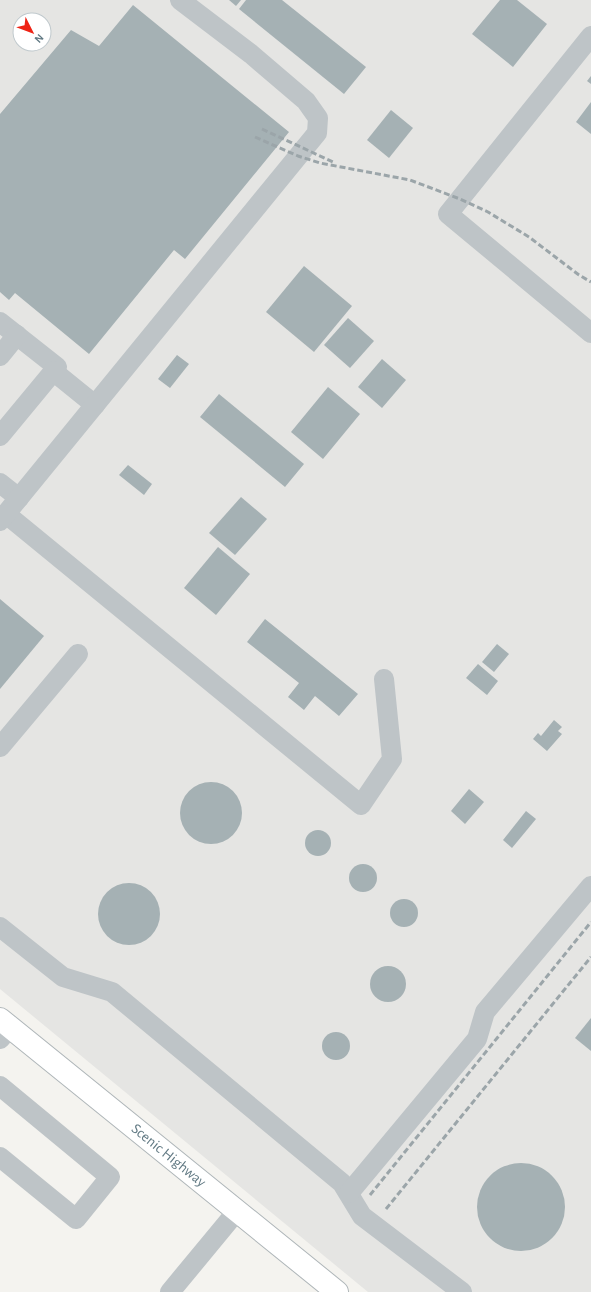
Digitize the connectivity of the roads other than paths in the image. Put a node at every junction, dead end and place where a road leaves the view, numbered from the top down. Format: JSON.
{"nodes":[{"id":1,"x":180,"y":0,"type":"edge"},
{"id":2,"x":591,"y":36,"type":"edge"},
{"id":3,"x":0,"y":322,"type":"edge"},
{"id":4,"x":591,"y":333,"type":"edge"},
{"id":5,"x":17,"y":335,"type":"junction"},
{"id":6,"x":0,"y":356,"type":"edge"},
{"id":7,"x":53,"y":371,"type":"junction"},
{"id":8,"x":95,"y":405,"type":"junction"},
{"id":9,"x":0,"y":436,"type":"edge"},
{"id":10,"x":0,"y":483,"type":"edge"},
{"id":11,"x":19,"y":498,"type":"junction"},
{"id":12,"x":3,"y":518,"type":"edge"},
{"id":13,"x":78,"y":654,"type":"dead end"},
{"id":14,"x":384,"y":679,"type":"dead end"},
{"id":15,"x":0,"y":747,"type":"edge"},
{"id":16,"x":591,"y":886,"type":"edge"},
{"id":17,"x":0,"y":926,"type":"edge"},
{"id":18,"x":3,"y":1028,"type":"edge"},
{"id":19,"x":0,"y":1086,"type":"edge"},
{"id":20,"x":0,"y":1157,"type":"edge"},
{"id":21,"x":349,"y":1193,"type":"junction"},
{"id":22,"x":237,"y":1211,"type":"junction"},
{"id":23,"x":170,"y":1292,"type":"edge"},
{"id":24,"x":337,"y":1292,"type":"edge"},
{"id":25,"x":462,"y":1292,"type":"edge"}],
"edges":[{"from":1,"to":8,"type":"street"},
{"from":2,"to":4,"type":"street"},
{"from":3,"to":5,"type":"street"},
{"from":5,"to":6,"type":"street"},
{"from":5,"to":7,"type":"street"},
{"from":7,"to":8,"type":"street"},
{"from":7,"to":9,"type":"street"},
{"from":8,"to":11,"type":"street"},
{"from":10,"to":11,"type":"street"},
{"from":11,"to":12,"type":"street"},
{"from":12,"to":14,"type":"street"},
{"from":13,"to":15,"type":"street"},
{"from":16,"to":21,"type":"street"},
{"from":17,"to":21,"type":"street"},
{"from":18,"to":22,"type":"main road","name":"Scenic Highway"},
{"from":19,"to":20,"type":"street"},
{"from":21,"to":25,"type":"street"},
{"from":22,"to":23,"type":"street"},
{"from":22,"to":24,"type":"main road","name":"Scenic Highway"}]}
